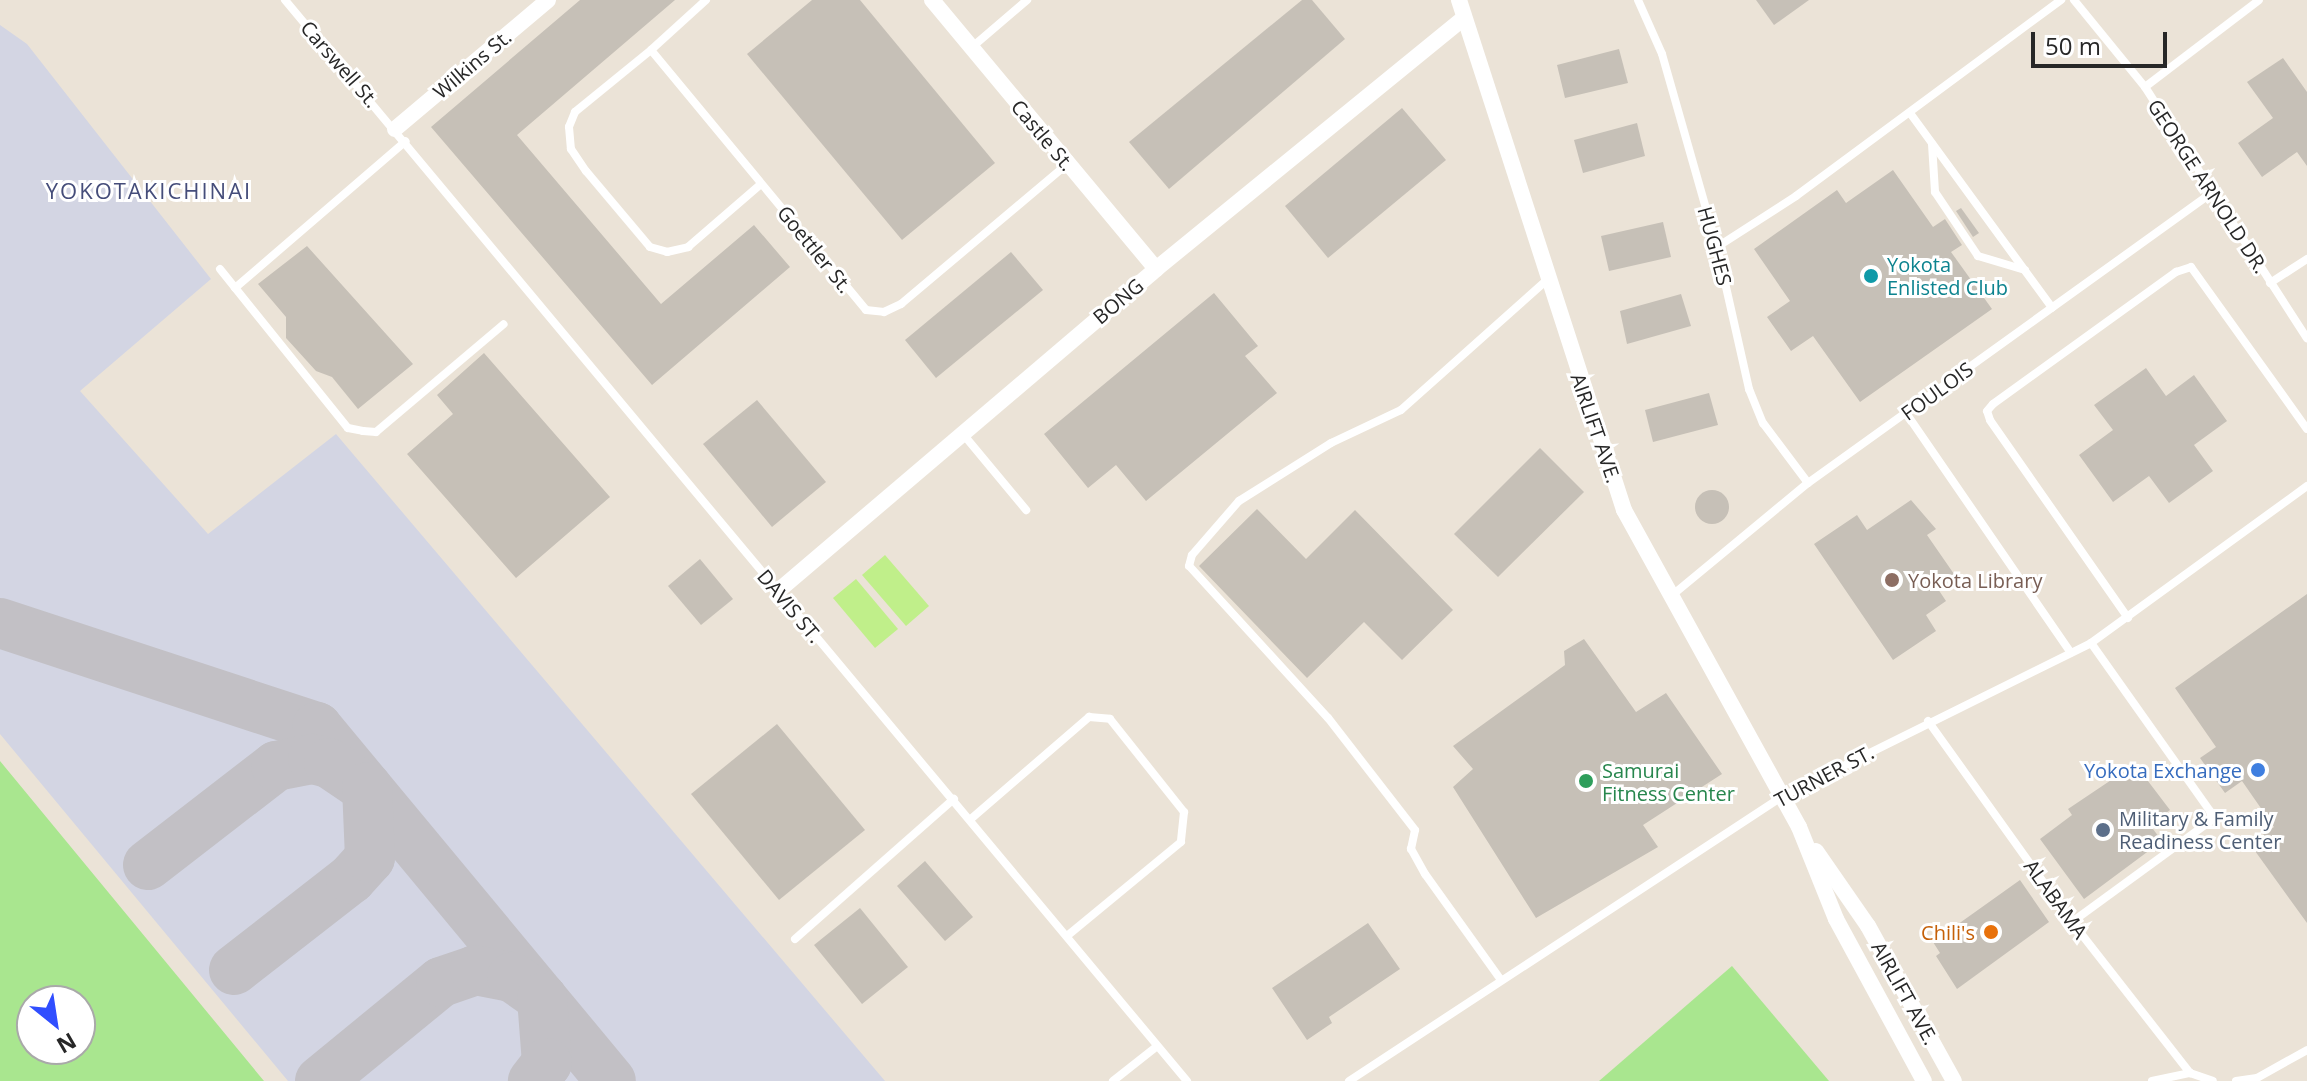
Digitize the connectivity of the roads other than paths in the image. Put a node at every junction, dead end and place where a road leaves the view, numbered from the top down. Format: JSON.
{"nodes":[{"id":1,"x":285,"y":0,"type":"edge"},
{"id":2,"x":548,"y":0,"type":"edge"},
{"id":3,"x":706,"y":0,"type":"edge"},
{"id":4,"x":932,"y":0,"type":"edge"},
{"id":5,"x":1027,"y":0,"type":"edge"},
{"id":6,"x":1459,"y":0,"type":"edge"},
{"id":7,"x":1638,"y":0,"type":"edge"},
{"id":8,"x":2061,"y":0,"type":"edge"},
{"id":9,"x":2074,"y":0,"type":"edge"},
{"id":10,"x":2259,"y":0,"type":"edge"},
{"id":11,"x":1464,"y":18,"type":"junction"},
{"id":12,"x":971,"y":48,"type":"junction"},
{"id":13,"x":651,"y":50,"type":"junction"},
{"id":14,"x":2145,"y":87,"type":"junction"},
{"id":15,"x":1910,"y":113,"type":"junction"},
{"id":16,"x":400,"y":135,"type":"junction"},
{"id":17,"x":1932,"y":142,"type":"junction"},
{"id":18,"x":1067,"y":164,"type":"junction"},
{"id":19,"x":761,"y":184,"type":"junction"},
{"id":20,"x":2211,"y":193,"type":"junction"},
{"id":21,"x":1717,"y":247,"type":"junction"},
{"id":22,"x":2307,"y":259,"type":"edge"},
{"id":23,"x":220,"y":269,"type":"dead end"},
{"id":24,"x":1156,"y":269,"type":"junction"},
{"id":25,"x":2026,"y":270,"type":"junction"},
{"id":26,"x":1547,"y":280,"type":"junction"},
{"id":27,"x":2270,"y":283,"type":"junction"},
{"id":28,"x":235,"y":288,"type":"junction"},
{"id":29,"x":2052,"y":308,"type":"junction"},
{"id":30,"x":504,"y":324,"type":"dead end"},
{"id":31,"x":2307,"y":338,"type":"edge"},
{"id":32,"x":1906,"y":413,"type":"junction"},
{"id":33,"x":2307,"y":429,"type":"edge"},
{"id":34,"x":963,"y":433,"type":"junction"},
{"id":35,"x":1808,"y":483,"type":"junction"},
{"id":36,"x":2307,"y":486,"type":"edge"},
{"id":37,"x":1026,"y":510,"type":"dead end"},
{"id":38,"x":778,"y":591,"type":"junction"},
{"id":39,"x":1670,"y":598,"type":"junction"},
{"id":40,"x":2128,"y":618,"type":"junction"},
{"id":41,"x":2091,"y":643,"type":"junction"},
{"id":42,"x":2071,"y":653,"type":"junction"},
{"id":43,"x":1928,"y":721,"type":"junction"},
{"id":44,"x":1783,"y":796,"type":"junction"},
{"id":45,"x":954,"y":799,"type":"junction"},
{"id":46,"x":972,"y":818,"type":"junction"},
{"id":47,"x":1799,"y":827,"type":"junction"},
{"id":48,"x":2072,"y":922,"type":"junction"},
{"id":49,"x":1067,"y":936,"type":"junction"},
{"id":50,"x":795,"y":939,"type":"dead end"},
{"id":51,"x":1501,"y":980,"type":"junction"},
{"id":52,"x":1156,"y":1047,"type":"junction"},
{"id":53,"x":2307,"y":1050,"type":"edge"},
{"id":54,"x":2190,"y":1073,"type":"junction"},
{"id":55,"x":1113,"y":1081,"type":"edge"},
{"id":56,"x":1187,"y":1081,"type":"edge"},
{"id":57,"x":1349,"y":1081,"type":"edge"},
{"id":58,"x":1924,"y":1081,"type":"edge"},
{"id":59,"x":1954,"y":1081,"type":"edge"},
{"id":60,"x":2152,"y":1081,"type":"edge"},
{"id":61,"x":2213,"y":1081,"type":"edge"},
{"id":62,"x":2236,"y":1081,"type":"edge"}],
"edges":[{"from":1,"to":16,"type":"lane","name":"Carswell St."},
{"from":2,"to":16,"type":"street","name":"Wilkins St."},
{"from":3,"to":13,"type":"lane"},
{"from":4,"to":12,"type":"street","name":"Castle St."},
{"from":5,"to":12,"type":"lane"},
{"from":6,"to":11,"type":"street","name":"AIRLIFT AVE."},
{"from":7,"to":21,"type":"lane","name":"HUGHES"},
{"from":8,"to":15,"type":"lane"},
{"from":9,"to":14,"type":"lane","name":"GEORGE ARNOLD DR."},
{"from":10,"to":14,"type":"lane"},
{"from":11,"to":24,"type":"street","name":"BONG"},
{"from":11,"to":26,"type":"street","name":"AIRLIFT AVE."},
{"from":12,"to":18,"type":"street","name":"Castle St."},
{"from":13,"to":19,"type":"lane","name":"Goettler St."},
{"from":13,"to":19,"type":"lane"},
{"from":14,"to":20,"type":"lane","name":"GEORGE ARNOLD DR."},
{"from":15,"to":17,"type":"lane"},
{"from":15,"to":21,"type":"lane"},
{"from":16,"to":28,"type":"lane"},
{"from":16,"to":38,"type":"lane","name":"DAVIS ST."},
{"from":17,"to":25,"type":"lane"},
{"from":17,"to":25,"type":"lane"},
{"from":18,"to":19,"type":"lane","name":"Goettler St."},
{"from":18,"to":24,"type":"street","name":"Castle St."},
{"from":20,"to":27,"type":"lane","name":"GEORGE ARNOLD DR."},
{"from":20,"to":29,"type":"lane","name":"FOULOIS"},
{"from":21,"to":35,"type":"lane","name":"HUGHES"},
{"from":22,"to":27,"type":"lane"},
{"from":23,"to":28,"type":"lane"},
{"from":24,"to":34,"type":"street","name":"BONG"},
{"from":25,"to":29,"type":"lane"},
{"from":26,"to":39,"type":"street","name":"AIRLIFT AVE."},
{"from":26,"to":51,"type":"lane"},
{"from":27,"to":31,"type":"lane","name":"GEORGE ARNOLD DR."},
{"from":28,"to":30,"type":"lane"},
{"from":29,"to":32,"type":"lane","name":"FOULOIS"},
{"from":32,"to":35,"type":"lane","name":"FOULOIS"},
{"from":32,"to":42,"type":"lane"},
{"from":33,"to":40,"type":"lane"},
{"from":34,"to":37,"type":"lane"},
{"from":34,"to":38,"type":"street","name":"BONG"},
{"from":35,"to":39,"type":"lane","name":"FOULOIS"},
{"from":36,"to":40,"type":"lane","name":"TURNER ST."},
{"from":38,"to":45,"type":"lane","name":"DAVIS ST."},
{"from":39,"to":44,"type":"street","name":"AIRLIFT AVE."},
{"from":40,"to":41,"type":"lane","name":"TURNER ST."},
{"from":41,"to":42,"type":"lane","name":"TURNER ST."},
{"from":41,"to":48,"type":"lane"},
{"from":42,"to":43,"type":"lane","name":"TURNER ST."},
{"from":43,"to":44,"type":"lane","name":"TURNER ST."},
{"from":43,"to":48,"type":"lane","name":"ALABAMA"},
{"from":44,"to":47,"type":"street","name":"AIRLIFT AVE."},
{"from":44,"to":51,"type":"lane","name":"TURNER ST."},
{"from":45,"to":46,"type":"lane","name":"DAVIS ST."},
{"from":45,"to":50,"type":"lane"},
{"from":46,"to":49,"type":"lane","name":"DAVIS ST."},
{"from":46,"to":49,"type":"lane"},
{"from":47,"to":58,"type":"street","name":"AIRLIFT AVE."},
{"from":47,"to":59,"type":"street","name":"AIRLIFT AVE."},
{"from":48,"to":54,"type":"lane","name":"ALABAMA"},
{"from":49,"to":52,"type":"lane","name":"DAVIS ST."},
{"from":51,"to":57,"type":"lane","name":"TURNER ST."},
{"from":52,"to":55,"type":"lane"},
{"from":52,"to":56,"type":"lane","name":"DAVIS ST."},
{"from":53,"to":62,"type":"lane"},
{"from":54,"to":60,"type":"lane"},
{"from":54,"to":61,"type":"lane"}]}
